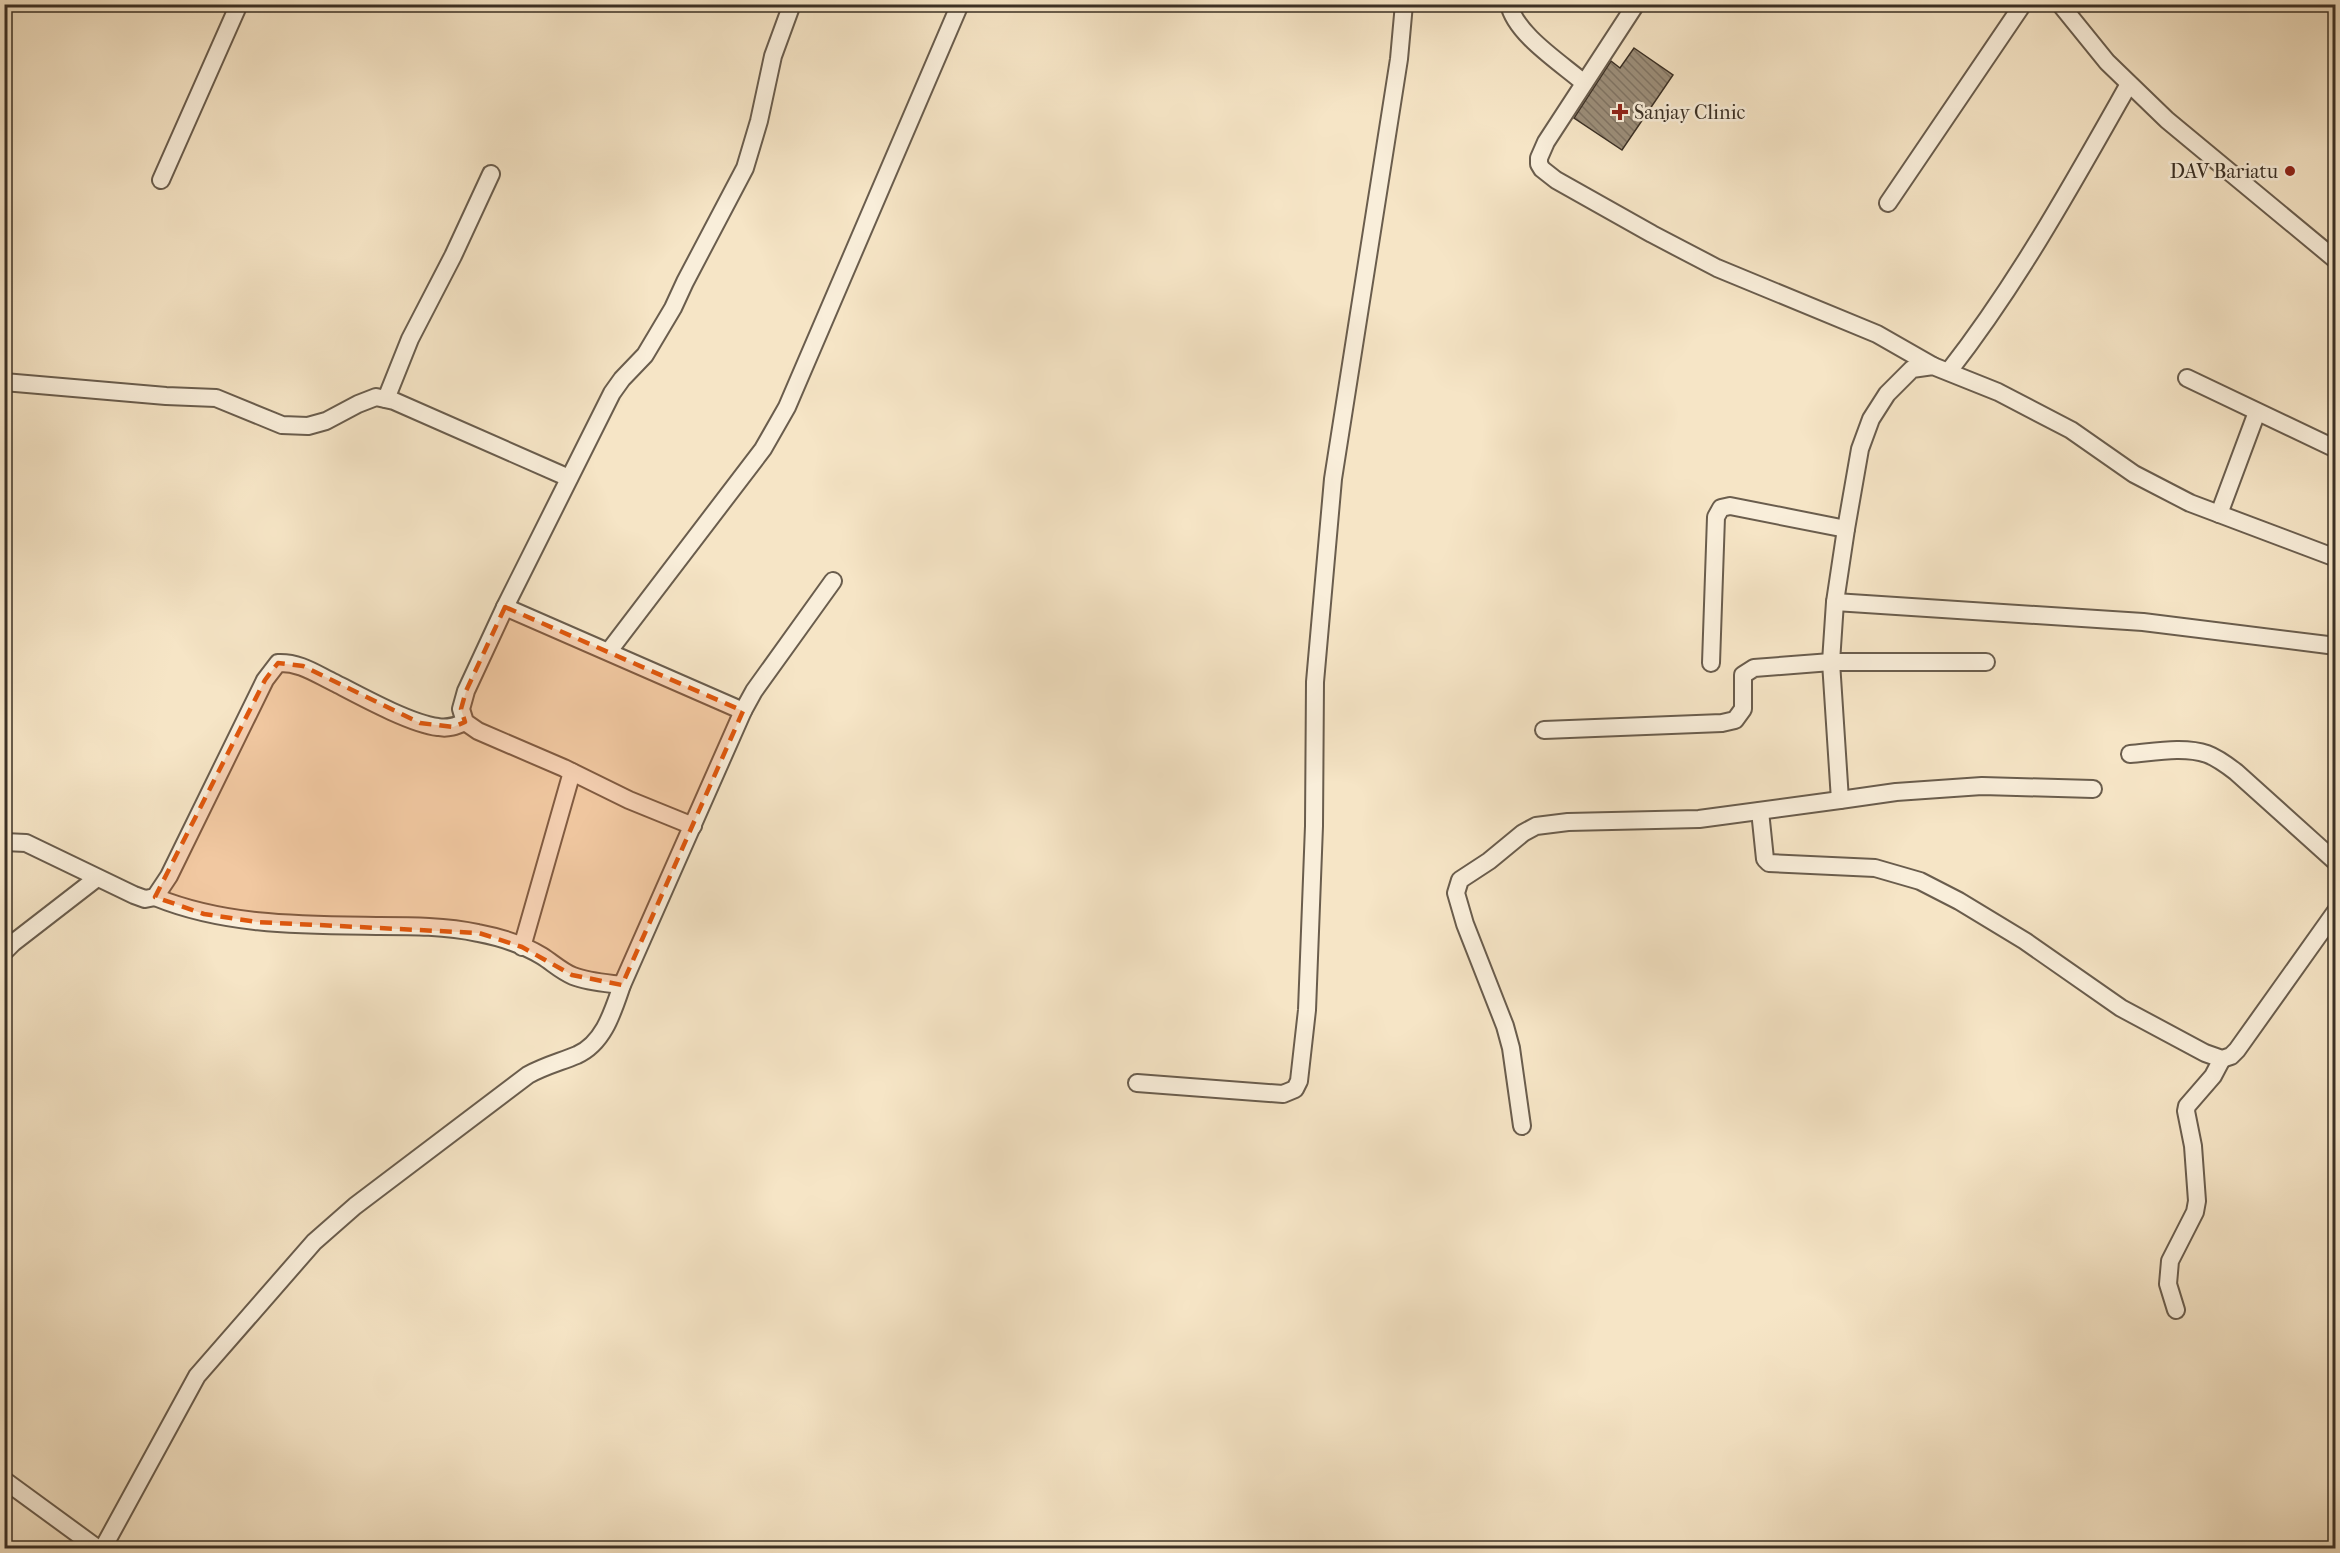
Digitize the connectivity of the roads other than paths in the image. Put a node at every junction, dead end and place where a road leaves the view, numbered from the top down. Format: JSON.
{"nodes":[{"id":1,"x":239,"y":4,"type":"edge"},
{"id":2,"x":792,"y":4,"type":"edge"},
{"id":3,"x":960,"y":4,"type":"edge"},
{"id":4,"x":1404,"y":4,"type":"edge"},
{"id":5,"x":1509,"y":4,"type":"edge"},
{"id":6,"x":1636,"y":4,"type":"edge"},
{"id":7,"x":2023,"y":4,"type":"edge"},
{"id":8,"x":2060,"y":4,"type":"edge"},
{"id":9,"x":1584,"y":83,"type":"junction"},
{"id":10,"x":2129,"y":84,"type":"junction"},
{"id":11,"x":491,"y":174,"type":"dead end"},
{"id":12,"x":161,"y":180,"type":"dead end"},
{"id":13,"x":1888,"y":203,"type":"dead end"},
{"id":14,"x":2336,"y":260,"type":"edge"},
{"id":15,"x":1933,"y":366,"type":"junction"},
{"id":16,"x":1949,"y":371,"type":"junction"},
{"id":17,"x":2187,"y":378,"type":"dead end"},
{"id":18,"x":4,"y":382,"type":"edge"},
{"id":19,"x":386,"y":399,"type":"junction"},
{"id":20,"x":2257,"y":412,"type":"junction"},
{"id":21,"x":2336,"y":449,"type":"edge"},
{"id":22,"x":569,"y":478,"type":"junction"},
{"id":23,"x":2219,"y":514,"type":"junction"},
{"id":24,"x":1846,"y":530,"type":"junction"},
{"id":25,"x":2336,"y":558,"type":"edge"},
{"id":26,"x":833,"y":581,"type":"dead end"},
{"id":27,"x":1835,"y":602,"type":"junction"},
{"id":28,"x":505,"y":607,"type":"junction"},
{"id":29,"x":2336,"y":646,"type":"edge"},
{"id":30,"x":609,"y":651,"type":"junction"},
{"id":31,"x":1831,"y":662,"type":"junction"},
{"id":32,"x":1986,"y":662,"type":"dead end"},
{"id":33,"x":1711,"y":663,"type":"dead end"},
{"id":34,"x":743,"y":711,"type":"junction"},
{"id":35,"x":465,"y":722,"type":"junction"},
{"id":36,"x":1544,"y":729,"type":"dead end"},
{"id":37,"x":2130,"y":754,"type":"dead end"},
{"id":38,"x":572,"y":772,"type":"junction"},
{"id":39,"x":2093,"y":789,"type":"dead end"},
{"id":40,"x":1840,"y":800,"type":"junction"},
{"id":41,"x":1760,"y":811,"type":"junction"},
{"id":42,"x":693,"y":826,"type":"junction"},
{"id":43,"x":4,"y":842,"type":"edge"},
{"id":44,"x":2336,"y":862,"type":"edge"},
{"id":45,"x":97,"y":879,"type":"junction"},
{"id":46,"x":155,"y":897,"type":"junction"},
{"id":47,"x":2336,"y":911,"type":"edge"},
{"id":48,"x":522,"y":947,"type":"junction"},
{"id":49,"x":4,"y":952,"type":"edge"},
{"id":50,"x":622,"y":985,"type":"junction"},
{"id":51,"x":2222,"y":1059,"type":"junction"},
{"id":52,"x":1137,"y":1083,"type":"dead end"},
{"id":53,"x":1522,"y":1125,"type":"dead end"},
{"id":54,"x":2176,"y":1310,"type":"dead end"},
{"id":55,"x":4,"y":1480,"type":"edge"},
{"id":56,"x":97,"y":1548,"type":"edge"},
{"id":57,"x":104,"y":1548,"type":"edge"}],
"edges":[{"from":1,"to":12,"type":"street"},
{"from":2,"to":22,"type":"street"},
{"from":3,"to":30,"type":"street"},
{"from":4,"to":52,"type":"street"},
{"from":5,"to":9,"type":"street"},
{"from":6,"to":9,"type":"street"},
{"from":7,"to":13,"type":"street"},
{"from":8,"to":10,"type":"street"},
{"from":9,"to":15,"type":"street"},
{"from":10,"to":14,"type":"street"},
{"from":10,"to":16,"type":"street"},
{"from":11,"to":19,"type":"street"},
{"from":15,"to":16,"type":"street"},
{"from":15,"to":24,"type":"street"},
{"from":16,"to":23,"type":"street"},
{"from":17,"to":20,"type":"street"},
{"from":18,"to":19,"type":"street"},
{"from":19,"to":22,"type":"street"},
{"from":20,"to":21,"type":"street"},
{"from":20,"to":23,"type":"street"},
{"from":22,"to":28,"type":"street"},
{"from":23,"to":25,"type":"street"},
{"from":24,"to":27,"type":"street"},
{"from":24,"to":33,"type":"street"},
{"from":26,"to":34,"type":"street"},
{"from":27,"to":29,"type":"street"},
{"from":27,"to":31,"type":"street"},
{"from":28,"to":30,"type":"street"},
{"from":28,"to":35,"type":"street"},
{"from":30,"to":34,"type":"street"},
{"from":31,"to":32,"type":"street"},
{"from":31,"to":36,"type":"street"},
{"from":31,"to":40,"type":"street"},
{"from":34,"to":42,"type":"street"},
{"from":35,"to":38,"type":"street"},
{"from":35,"to":46,"type":"street"},
{"from":37,"to":44,"type":"street"},
{"from":38,"to":42,"type":"street"},
{"from":38,"to":48,"type":"street"},
{"from":39,"to":40,"type":"street"},
{"from":40,"to":41,"type":"street"},
{"from":41,"to":51,"type":"street"},
{"from":41,"to":53,"type":"street"},
{"from":42,"to":50,"type":"street"},
{"from":43,"to":45,"type":"street"},
{"from":45,"to":46,"type":"street"},
{"from":45,"to":49,"type":"street"},
{"from":46,"to":48,"type":"street"},
{"from":47,"to":51,"type":"street"},
{"from":48,"to":50,"type":"street"},
{"from":50,"to":57,"type":"street"},
{"from":51,"to":54,"type":"street"},
{"from":55,"to":56,"type":"street"}]}
